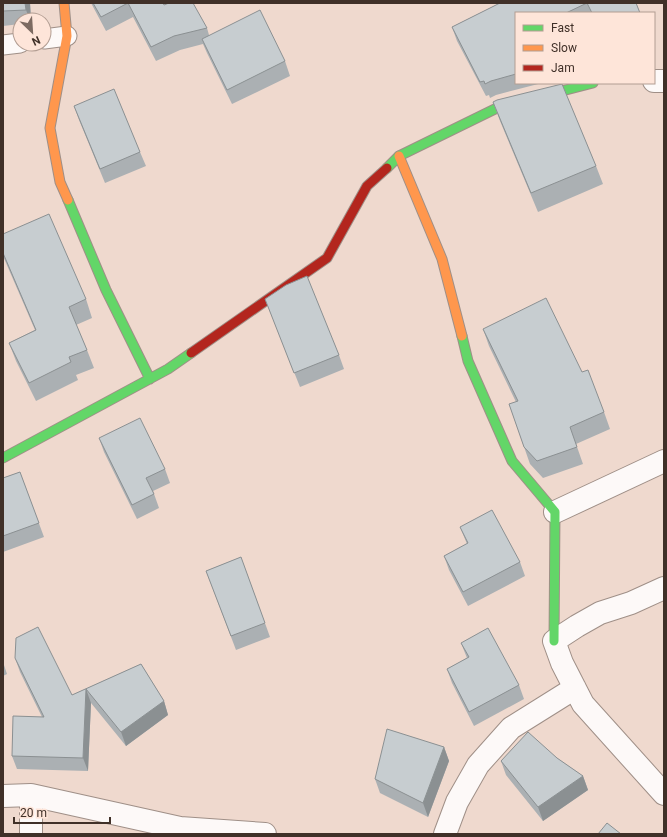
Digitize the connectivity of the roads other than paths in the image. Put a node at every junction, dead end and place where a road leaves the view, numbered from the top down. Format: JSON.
{"nodes":[{"id":1,"x":64,"y":3,"type":"edge"},
{"id":2,"x":67,"y":36,"type":"junction"},
{"id":3,"x":52,"y":38,"type":"edge"},
{"id":4,"x":589,"y":84,"type":"edge"},
{"id":5,"x":399,"y":156,"type":"junction"},
{"id":6,"x":150,"y":379,"type":"junction"},
{"id":7,"x":3,"y":458,"type":"edge"},
{"id":8,"x":664,"y":461,"type":"edge"},
{"id":9,"x":555,"y":512,"type":"junction"},
{"id":10,"x":664,"y":588,"type":"edge"},
{"id":11,"x":554,"y":641,"type":"junction"},
{"id":12,"x":574,"y":688,"type":"junction"},
{"id":13,"x":664,"y":794,"type":"edge"},
{"id":14,"x":31,"y":795,"type":"junction"},
{"id":15,"x":3,"y":796,"type":"edge"},
{"id":16,"x":31,"y":834,"type":"edge"},
{"id":17,"x":265,"y":834,"type":"edge"},
{"id":18,"x":445,"y":834,"type":"edge"}],
"edges":[{"from":1,"to":2,"type":"street"},
{"from":2,"to":3,"type":"lane"},
{"from":2,"to":6,"type":"street"},
{"from":4,"to":5,"type":"street"},
{"from":5,"to":6,"type":"street"},
{"from":5,"to":9,"type":"street"},
{"from":6,"to":7,"type":"street"},
{"from":8,"to":9,"type":"street"},
{"from":9,"to":11,"type":"street"},
{"from":10,"to":11,"type":"street"},
{"from":11,"to":12,"type":"street"},
{"from":12,"to":13,"type":"street"},
{"from":12,"to":18,"type":"street"},
{"from":14,"to":15,"type":"street"},
{"from":14,"to":16,"type":"street"},
{"from":14,"to":17,"type":"street"}]}
